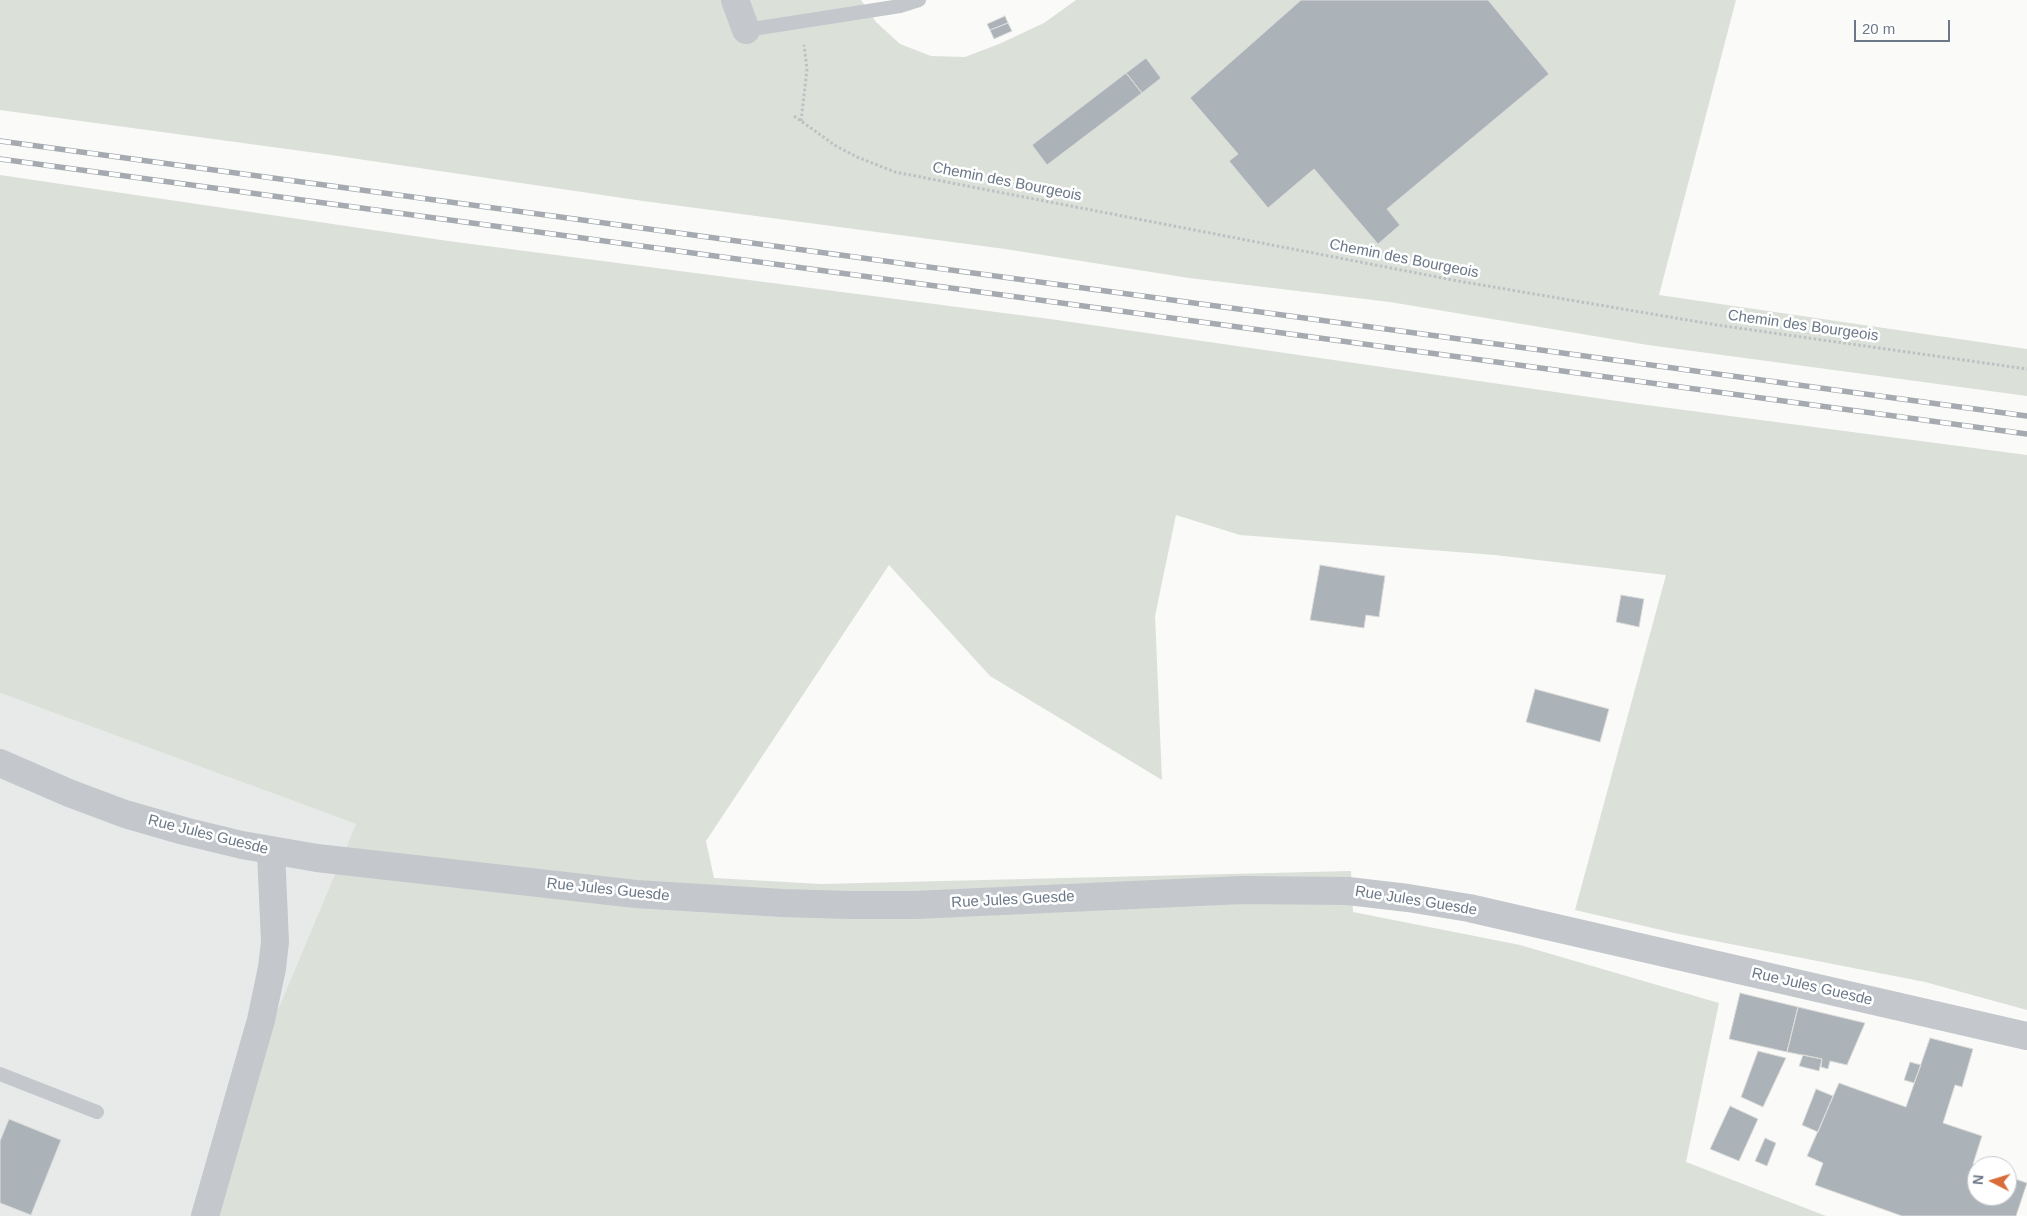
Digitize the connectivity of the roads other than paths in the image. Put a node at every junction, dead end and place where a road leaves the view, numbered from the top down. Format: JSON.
{"nodes":[{"id":1,"x":735,"y":0,"type":"edge"},
{"id":2,"x":919,"y":0,"type":"edge"},
{"id":3,"x":746,"y":30,"type":"joint"},
{"id":4,"x":0,"y":763,"type":"edge"},
{"id":5,"x":271,"y":851,"type":"junction"},
{"id":6,"x":2027,"y":1036,"type":"edge"},
{"id":7,"x":0,"y":1074,"type":"edge"},
{"id":8,"x":97,"y":1112,"type":"dead end"},
{"id":9,"x":205,"y":1216,"type":"edge"}],
"edges":[{"from":1,"to":3,"type":"street"},
{"from":2,"to":3,"type":"lane"},
{"from":4,"to":5,"type":"street","name":"Rue Jules Guesde"},
{"from":5,"to":6,"type":"street","name":"Rue Jules Guesde"},
{"from":5,"to":9,"type":"street"},
{"from":7,"to":8,"type":"lane"}]}
